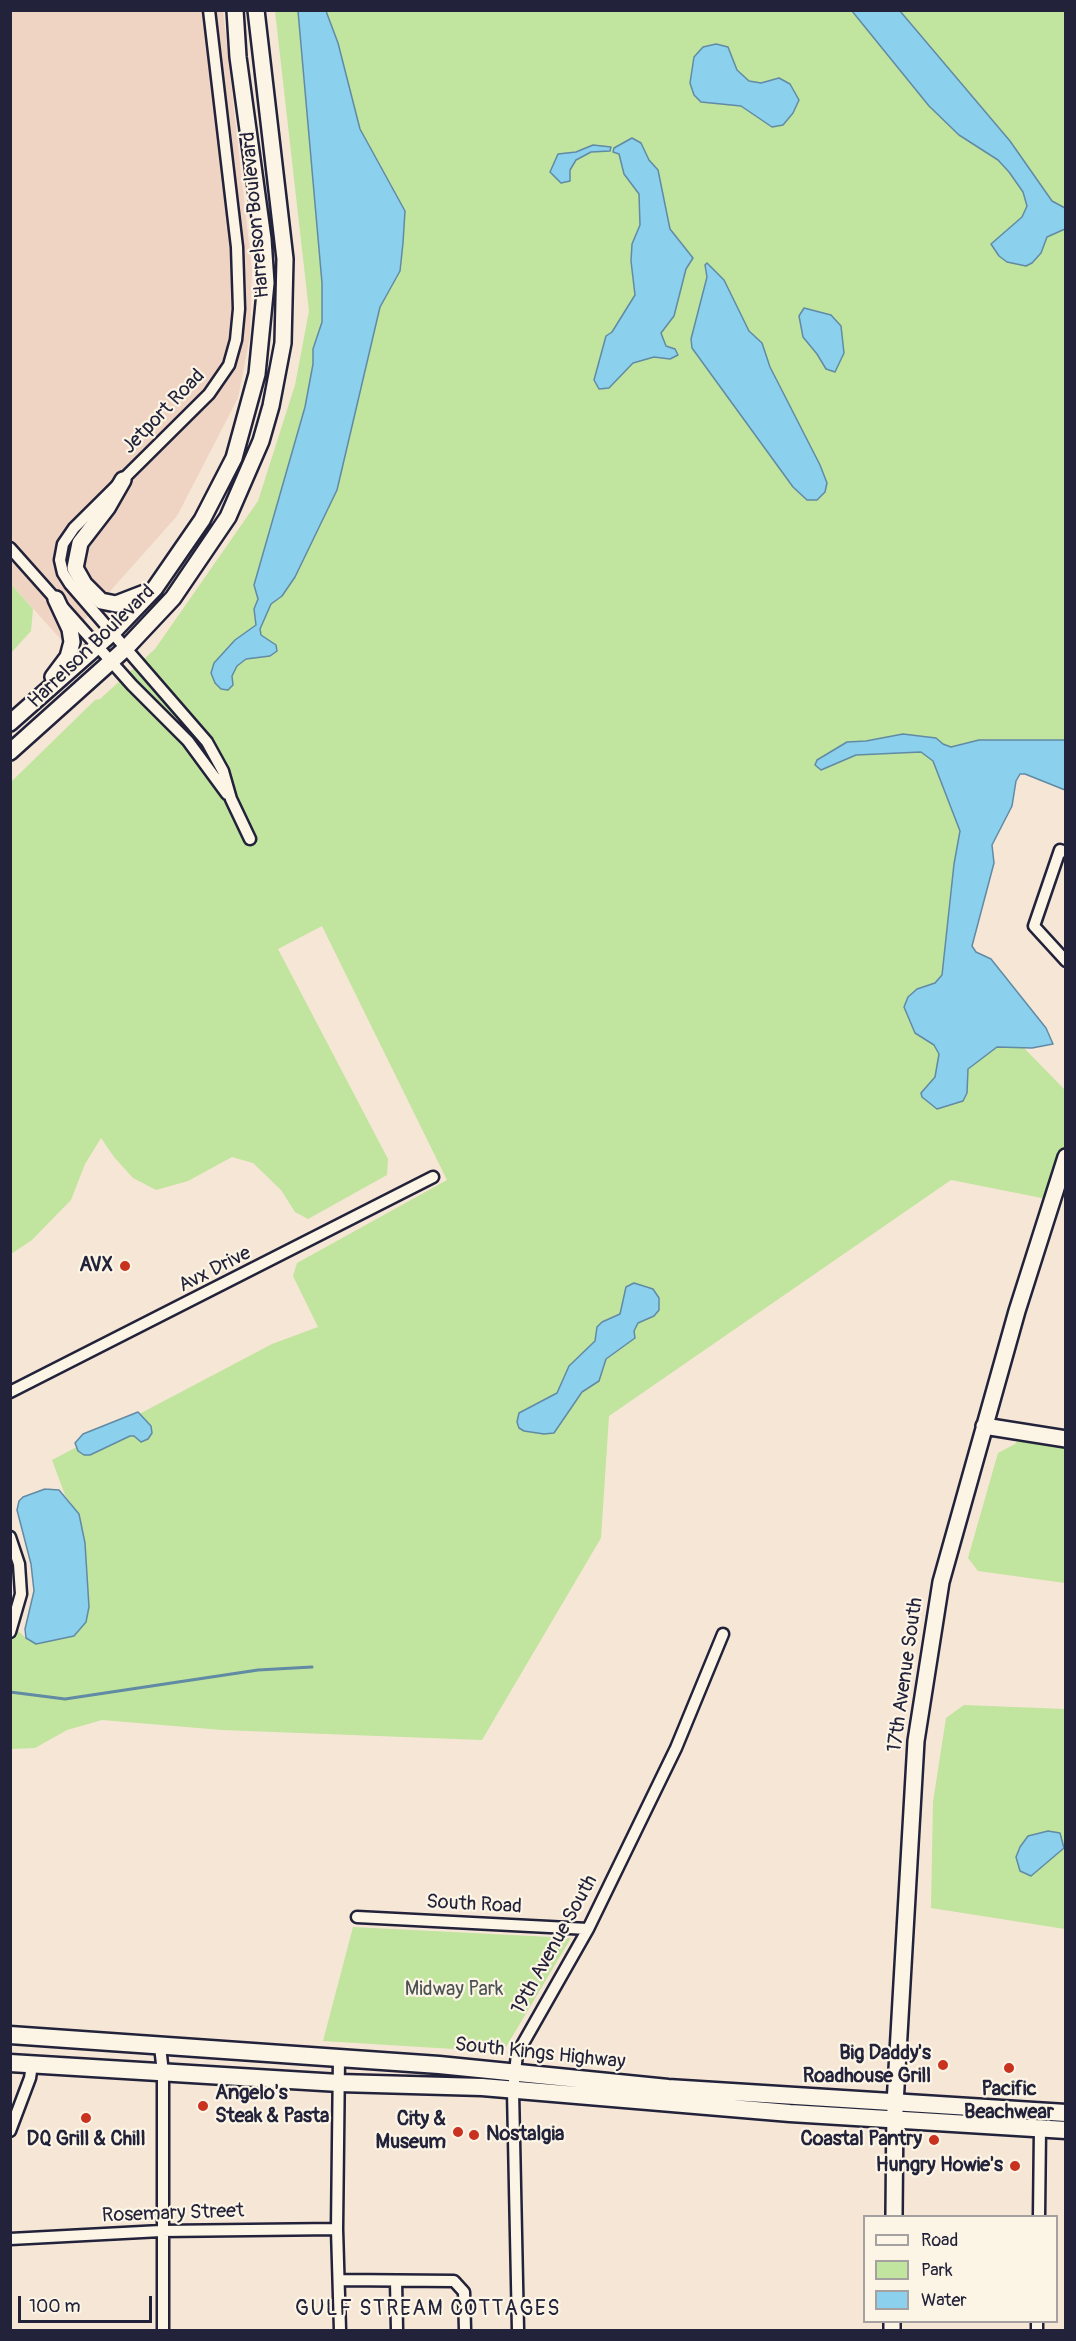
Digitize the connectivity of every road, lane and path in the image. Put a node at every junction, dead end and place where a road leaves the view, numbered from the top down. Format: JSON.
{"nodes":[{"id":1,"x":209,"y":10,"type":"edge"},
{"id":2,"x":235,"y":10,"type":"edge"},
{"id":3,"x":256,"y":10,"type":"edge"},
{"id":4,"x":123,"y":480,"type":"junction"},
{"id":5,"x":10,"y":548,"type":"edge"},
{"id":6,"x":155,"y":588,"type":"junction"},
{"id":7,"x":56,"y":599,"type":"junction"},
{"id":8,"x":112,"y":633,"type":"junction"},
{"id":9,"x":98,"y":646,"type":"junction"},
{"id":10,"x":126,"y":648,"type":"junction"},
{"id":11,"x":112,"y":662,"type":"junction"},
{"id":12,"x":33,"y":703,"type":"junction"},
{"id":13,"x":10,"y":723,"type":"edge"},
{"id":14,"x":10,"y":752,"type":"edge"},
{"id":15,"x":231,"y":799,"type":"junction"},
{"id":16,"x":250,"y":839,"type":"dead end"},
{"id":17,"x":1065,"y":852,"type":"edge"},
{"id":18,"x":1065,"y":961,"type":"edge"},
{"id":19,"x":1065,"y":1160,"type":"edge"},
{"id":20,"x":433,"y":1177,"type":"dead end"},
{"id":21,"x":10,"y":1392,"type":"edge"},
{"id":22,"x":984,"y":1426,"type":"junction"},
{"id":23,"x":1065,"y":1439,"type":"edge"},
{"id":24,"x":10,"y":1537,"type":"edge"},
{"id":25,"x":10,"y":1632,"type":"edge"},
{"id":26,"x":723,"y":1634,"type":"dead end"},
{"id":27,"x":357,"y":1917,"type":"dead end"},
{"id":28,"x":588,"y":1929,"type":"junction"},
{"id":29,"x":10,"y":2035,"type":"edge"},
{"id":30,"x":160,"y":2046,"type":"junction"},
{"id":31,"x":339,"y":2058,"type":"junction"},
{"id":32,"x":10,"y":2063,"type":"edge"},
{"id":33,"x":32,"y":2065,"type":"junction"},
{"id":34,"x":163,"y":2073,"type":"junction"},
{"id":35,"x":516,"y":2073,"type":"junction"},
{"id":36,"x":339,"y":2083,"type":"junction"},
{"id":37,"x":513,"y":2091,"type":"junction"},
{"id":38,"x":895,"y":2112,"type":"junction"},
{"id":39,"x":1065,"y":2113,"type":"edge"},
{"id":40,"x":1040,"y":2129,"type":"junction"},
{"id":41,"x":1065,"y":2130,"type":"edge"},
{"id":42,"x":10,"y":2131,"type":"edge"},
{"id":43,"x":894,"y":2215,"type":"edge"},
{"id":44,"x":1039,"y":2215,"type":"edge"},
{"id":45,"x":337,"y":2229,"type":"junction"},
{"id":46,"x":161,"y":2231,"type":"junction"},
{"id":47,"x":10,"y":2239,"type":"edge"},
{"id":48,"x":339,"y":2280,"type":"junction"},
{"id":49,"x":396,"y":2281,"type":"junction"},
{"id":50,"x":163,"y":2331,"type":"edge"},
{"id":51,"x":340,"y":2331,"type":"edge"},
{"id":52,"x":397,"y":2331,"type":"edge"},
{"id":53,"x":465,"y":2331,"type":"edge"},
{"id":54,"x":518,"y":2331,"type":"edge"}],
"edges":[{"from":1,"to":4,"type":"street","name":"Jetport Road"},
{"from":2,"to":6,"type":"main road","name":"Harrelson Boulevard"},
{"from":3,"to":10,"type":"main road","name":"Harrelson Boulevard"},
{"from":4,"to":6,"type":"main road"},
{"from":4,"to":8,"type":"street","name":"Jetport Road"},
{"from":5,"to":7,"type":"street"},
{"from":6,"to":8,"type":"main road","name":"Harrelson Boulevard"},
{"from":7,"to":9,"type":"street"},
{"from":7,"to":12,"type":"main road"},
{"from":8,"to":9,"type":"main road","name":"Harrelson Boulevard"},
{"from":8,"to":10,"type":"street","name":"Jetport Road"},
{"from":9,"to":11,"type":"street"},
{"from":9,"to":12,"type":"main road","name":"Harrelson Boulevard"},
{"from":10,"to":11,"type":"main road","name":"Harrelson Boulevard"},
{"from":10,"to":15,"type":"street","name":"Jetport Road"},
{"from":11,"to":14,"type":"main road","name":"Harrelson Boulevard"},
{"from":11,"to":15,"type":"street"},
{"from":12,"to":13,"type":"main road","name":"Harrelson Boulevard"},
{"from":15,"to":16,"type":"street"},
{"from":17,"to":18,"type":"street"},
{"from":19,"to":22,"type":"main road","name":"17th Avenue South"},
{"from":20,"to":21,"type":"street","name":"Avx Drive"},
{"from":22,"to":23,"type":"main road"},
{"from":22,"to":38,"type":"main road","name":"17th Avenue South"},
{"from":24,"to":25,"type":"street"},
{"from":26,"to":28,"type":"street","name":"19th Avenue South"},
{"from":27,"to":28,"type":"street","name":"South Road"},
{"from":28,"to":35,"type":"street","name":"19th Avenue South"},
{"from":29,"to":30,"type":"main road","name":"South Kings Highway"},
{"from":30,"to":31,"type":"main road","name":"South Kings Highway"},
{"from":30,"to":34,"type":"street"},
{"from":31,"to":35,"type":"main road","name":"South Kings Highway"},
{"from":31,"to":36,"type":"street"},
{"from":32,"to":33,"type":"main road","name":"South Kings Highway"},
{"from":33,"to":34,"type":"main road","name":"South Kings Highway"},
{"from":33,"to":42,"type":"street"},
{"from":34,"to":36,"type":"main road","name":"South Kings Highway"},
{"from":34,"to":46,"type":"street"},
{"from":35,"to":37,"type":"street","name":"19th Avenue South"},
{"from":35,"to":38,"type":"main road","name":"South Kings Highway"},
{"from":36,"to":37,"type":"main road","name":"South Kings Highway"},
{"from":36,"to":45,"type":"street"},
{"from":37,"to":38,"type":"main road","name":"South Kings Highway"},
{"from":37,"to":54,"type":"street","name":"19th Avenue South"},
{"from":38,"to":39,"type":"main road","name":"South Kings Highway"},
{"from":38,"to":40,"type":"main road","name":"South Kings Highway"},
{"from":38,"to":43,"type":"main road","name":"17th Avenue South"},
{"from":40,"to":41,"type":"main road","name":"South Kings Highway"},
{"from":40,"to":44,"type":"street"},
{"from":45,"to":46,"type":"street","name":"Rosemary Street"},
{"from":45,"to":48,"type":"street"},
{"from":46,"to":47,"type":"street","name":"Rosemary Street"},
{"from":46,"to":50,"type":"street"},
{"from":48,"to":49,"type":"street"},
{"from":48,"to":51,"type":"street"},
{"from":49,"to":52,"type":"street"},
{"from":49,"to":53,"type":"street"}]}
